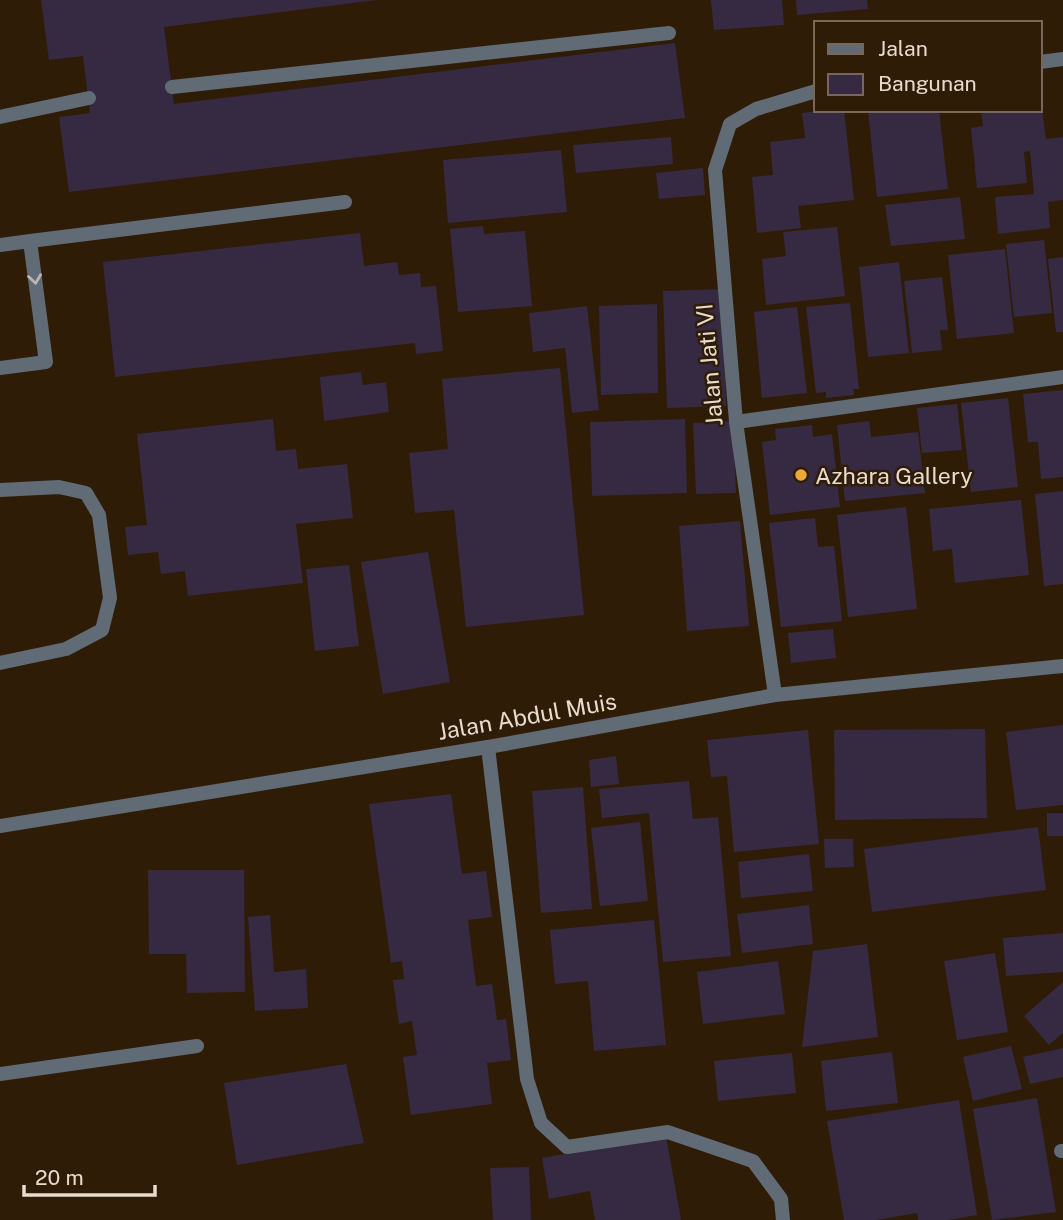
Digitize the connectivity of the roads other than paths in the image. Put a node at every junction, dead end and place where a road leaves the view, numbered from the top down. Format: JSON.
{"nodes":[{"id":1,"x":669,"y":33,"type":"dead end"},
{"id":2,"x":1063,"y":58,"type":"edge"},
{"id":3,"x":1042,"y":62,"type":"edge"},
{"id":4,"x":172,"y":87,"type":"dead end"},
{"id":5,"x":814,"y":93,"type":"edge"},
{"id":6,"x":89,"y":98,"type":"dead end"},
{"id":7,"x":0,"y":117,"type":"edge"},
{"id":8,"x":345,"y":202,"type":"dead end"},
{"id":9,"x":30,"y":241,"type":"junction"},
{"id":10,"x":0,"y":245,"type":"edge"},
{"id":11,"x":0,"y":368,"type":"edge"},
{"id":12,"x":1063,"y":377,"type":"edge"},
{"id":13,"x":736,"y":422,"type":"junction"},
{"id":14,"x":0,"y":490,"type":"edge"},
{"id":15,"x":0,"y":663,"type":"edge"},
{"id":16,"x":1063,"y":666,"type":"edge"},
{"id":17,"x":775,"y":695,"type":"junction"},
{"id":18,"x":488,"y":747,"type":"junction"},
{"id":19,"x":0,"y":826,"type":"edge"},
{"id":20,"x":197,"y":1046,"type":"dead end"},
{"id":21,"x":0,"y":1074,"type":"edge"},
{"id":22,"x":783,"y":1220,"type":"edge"}],
"edges":[{"from":1,"to":4,"type":"street"},
{"from":2,"to":3,"type":"street"},
{"from":5,"to":13,"type":"street","name":"Jalan Jati VI"},
{"from":6,"to":7,"type":"street"},
{"from":8,"to":9,"type":"street"},
{"from":9,"to":10,"type":"street"},
{"from":9,"to":11,"type":"street","one_way":true},
{"from":12,"to":13,"type":"street"},
{"from":13,"to":17,"type":"street","name":"Jalan Jati VI"},
{"from":14,"to":15,"type":"street"},
{"from":16,"to":17,"type":"street","name":"Jalan Abdul Muis"},
{"from":17,"to":18,"type":"street","name":"Jalan Abdul Muis"},
{"from":18,"to":19,"type":"street","name":"Jalan Abdul Muis"},
{"from":18,"to":22,"type":"street"},
{"from":20,"to":21,"type":"street"}]}
